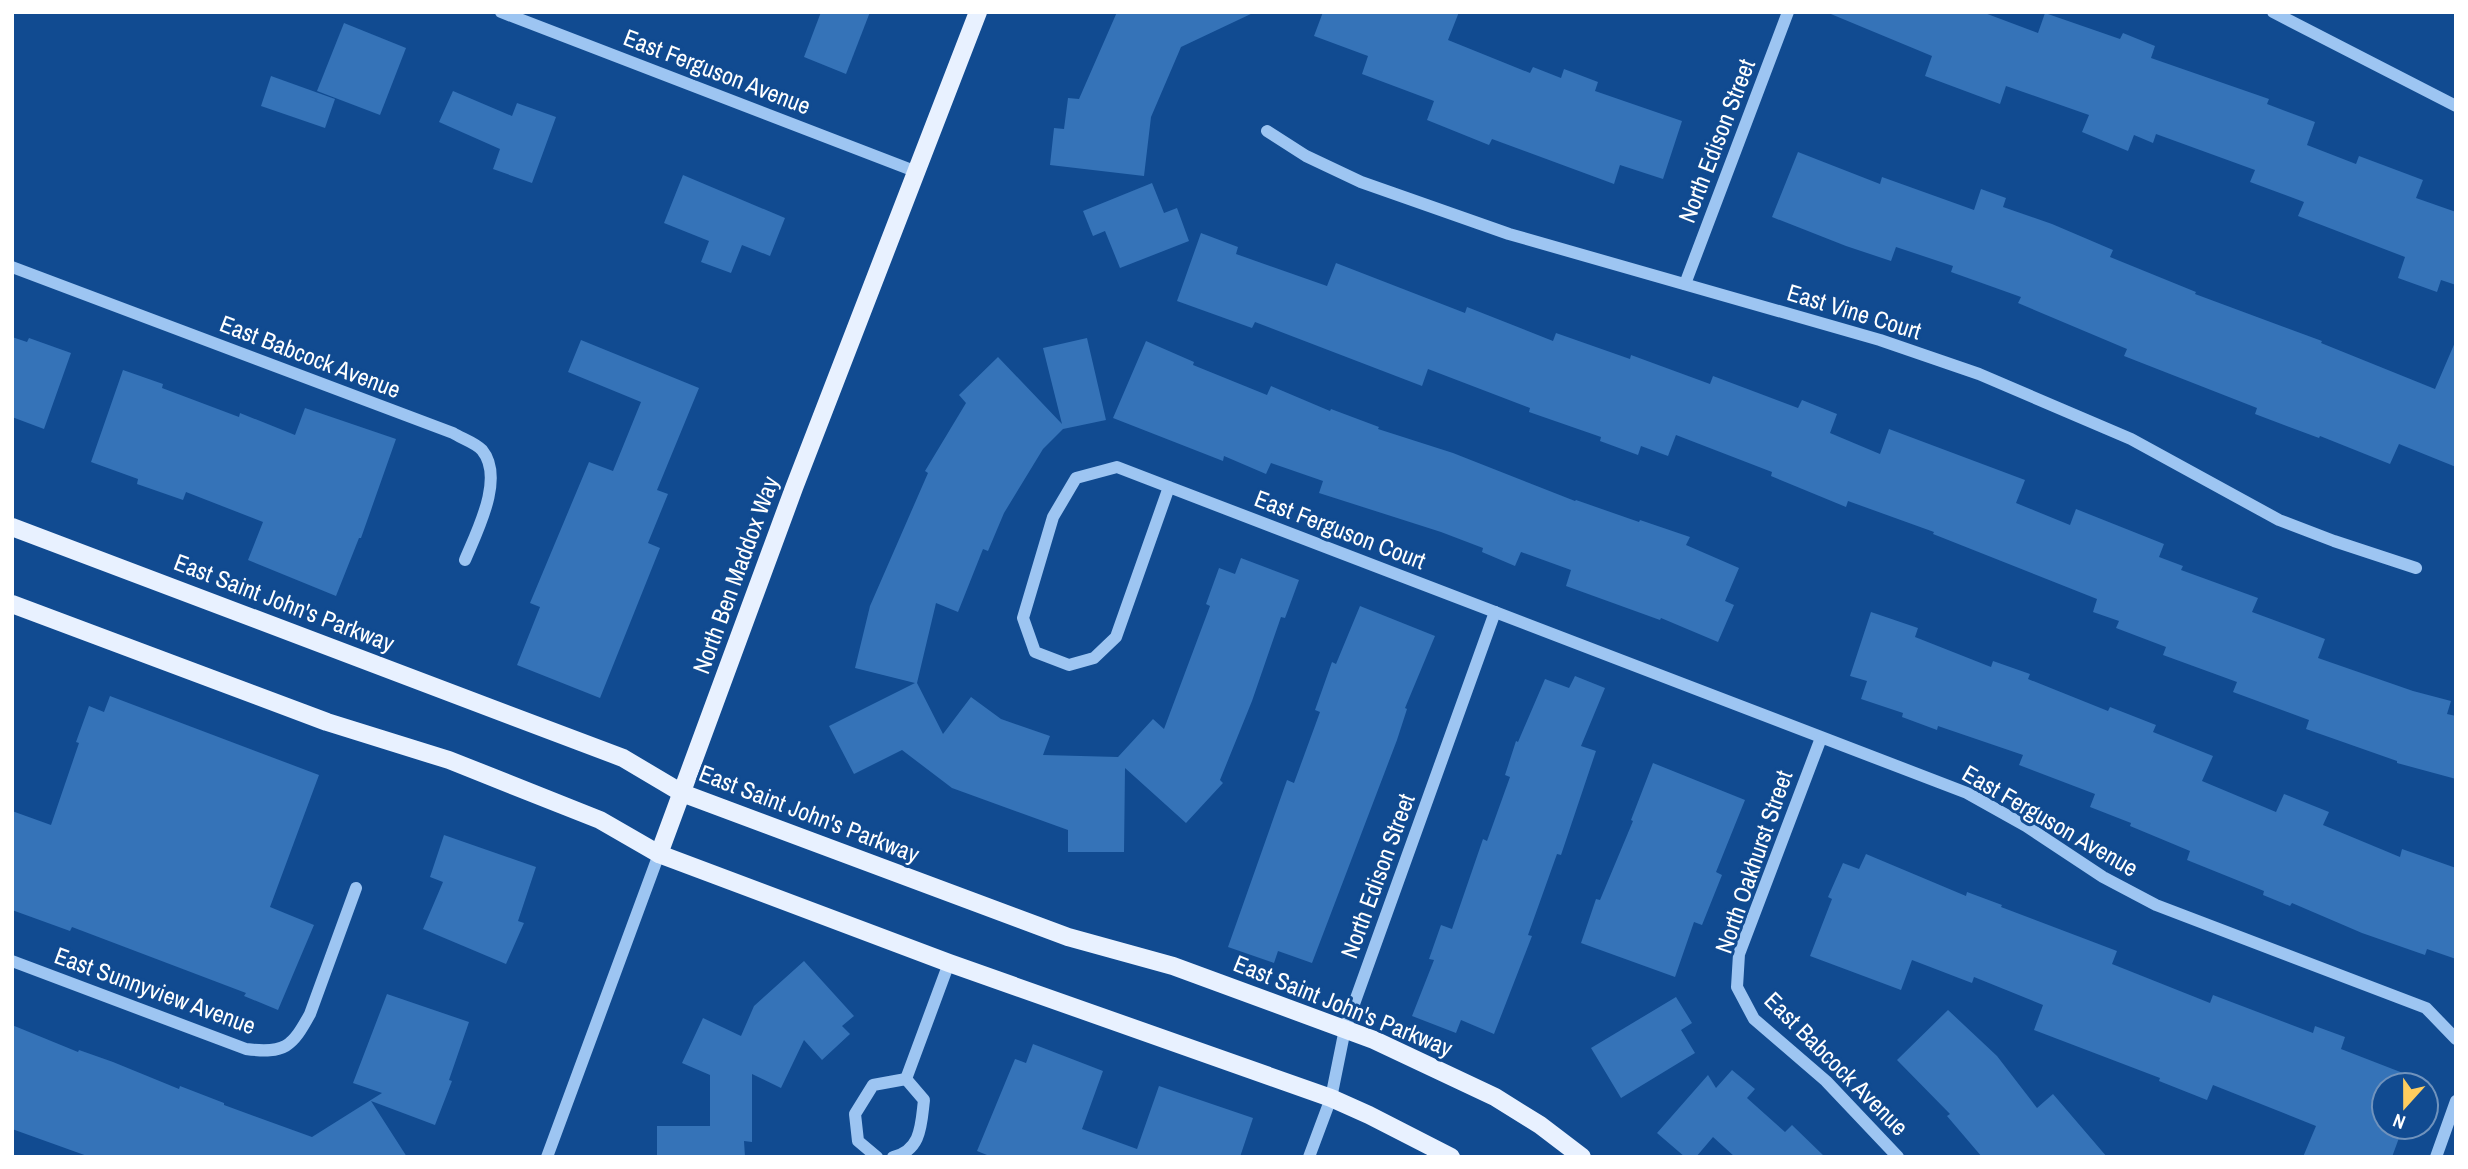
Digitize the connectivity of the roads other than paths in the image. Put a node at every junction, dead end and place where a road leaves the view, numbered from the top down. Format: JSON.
{"nodes":[{"id":1,"x":501,"y":12,"type":"edge"},
{"id":2,"x":978,"y":12,"type":"edge"},
{"id":3,"x":1788,"y":12,"type":"edge"},
{"id":4,"x":2273,"y":12,"type":"edge"},
{"id":5,"x":2456,"y":106,"type":"edge"},
{"id":6,"x":1268,"y":131,"type":"dead end"},
{"id":7,"x":917,"y":173,"type":"junction"},
{"id":8,"x":12,"y":267,"type":"edge"},
{"id":9,"x":1685,"y":284,"type":"junction"},
{"id":10,"x":1169,"y":487,"type":"junction"},
{"id":11,"x":12,"y":527,"type":"edge"},
{"id":12,"x":465,"y":560,"type":"dead end"},
{"id":13,"x":2416,"y":568,"type":"dead end"},
{"id":14,"x":12,"y":604,"type":"edge"},
{"id":15,"x":1495,"y":612,"type":"junction"},
{"id":16,"x":1821,"y":738,"type":"junction"},
{"id":17,"x":682,"y":793,"type":"junction"},
{"id":18,"x":659,"y":854,"type":"junction"},
{"id":19,"x":356,"y":888,"type":"dead end"},
{"id":20,"x":12,"y":961,"type":"edge"},
{"id":21,"x":949,"y":963,"type":"junction"},
{"id":22,"x":1744,"y":1001,"type":"joint"},
{"id":23,"x":1345,"y":1029,"type":"junction"},
{"id":24,"x":2456,"y":1039,"type":"edge"},
{"id":25,"x":906,"y":1079,"type":"junction"},
{"id":26,"x":1331,"y":1098,"type":"junction"},
{"id":27,"x":2456,"y":1101,"type":"edge"},
{"id":28,"x":547,"y":1157,"type":"edge"},
{"id":29,"x":877,"y":1157,"type":"edge"},
{"id":30,"x":893,"y":1157,"type":"edge"},
{"id":31,"x":1309,"y":1157,"type":"edge"},
{"id":32,"x":1451,"y":1157,"type":"edge"},
{"id":33,"x":1582,"y":1157,"type":"edge"},
{"id":34,"x":1898,"y":1157,"type":"edge"},
{"id":35,"x":2436,"y":1157,"type":"edge"}],
"edges":[{"from":1,"to":7,"type":"street","name":"East Ferguson Avenue"},
{"from":2,"to":7,"type":"main road","name":"North Ben Maddox Way"},
{"from":3,"to":9,"type":"street","name":"North Edison Street"},
{"from":4,"to":5,"type":"street"},
{"from":6,"to":9,"type":"street","name":"East Vine Court"},
{"from":7,"to":17,"type":"main road","name":"North Ben Maddox Way"},
{"from":8,"to":12,"type":"street","name":"East Babcock Avenue"},
{"from":9,"to":13,"type":"street","name":"East Vine Court"},
{"from":10,"to":10,"type":"street","name":"East Ferguson Court"},
{"from":10,"to":15,"type":"street","name":"East Ferguson Court"},
{"from":11,"to":17,"type":"main road","name":"East Saint John's Parkway"},
{"from":14,"to":18,"type":"main road"},
{"from":15,"to":16,"type":"street","name":"East Ferguson Avenue"},
{"from":15,"to":23,"type":"street","name":"North Edison Street"},
{"from":16,"to":22,"type":"street","name":"North Oakhurst Street"},
{"from":16,"to":24,"type":"street","name":"East Ferguson Avenue"},
{"from":17,"to":18,"type":"main road","name":"North Ben Maddox Way"},
{"from":17,"to":23,"type":"main road","name":"East Saint John's Parkway"},
{"from":18,"to":21,"type":"main road"},
{"from":18,"to":28,"type":"street","name":"North Ben Maddox Way"},
{"from":19,"to":20,"type":"street","name":"East Sunnyview Avenue"},
{"from":21,"to":25,"type":"street"},
{"from":21,"to":26,"type":"main road"},
{"from":22,"to":34,"type":"street","name":"East Babcock Avenue"},
{"from":23,"to":26,"type":"street","name":"North Edison Street"},
{"from":23,"to":33,"type":"main road","name":"East Saint John's Parkway"},
{"from":25,"to":29,"type":"street"},
{"from":25,"to":30,"type":"street"},
{"from":26,"to":31,"type":"street","name":"North Edison Street"},
{"from":26,"to":32,"type":"main road"},
{"from":27,"to":35,"type":"street"}]}
